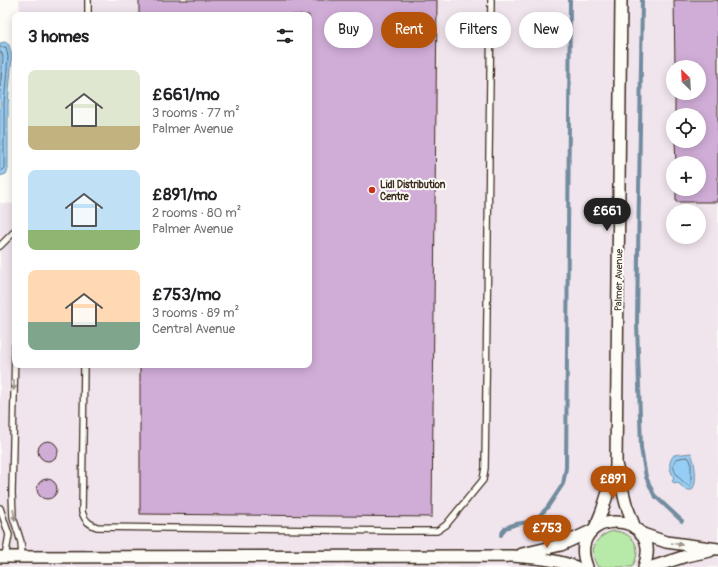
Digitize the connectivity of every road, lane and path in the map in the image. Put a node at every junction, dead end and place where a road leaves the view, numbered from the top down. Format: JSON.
{"nodes":[{"id":1,"x":88,"y":0,"type":"edge"},
{"id":2,"x":491,"y":0,"type":"edge"},
{"id":3,"x":621,"y":0,"type":"edge"},
{"id":4,"x":88,"y":12,"type":"edge"},
{"id":5,"x":12,"y":234,"type":"edge"},
{"id":6,"x":0,"y":246,"type":"edge"},
{"id":7,"x":15,"y":368,"type":"edge"},
{"id":8,"x":84,"y":368,"type":"edge"},
{"id":9,"x":616,"y":464,"type":"junction"},
{"id":10,"x":0,"y":508,"type":"edge"},
{"id":11,"x":594,"y":529,"type":"junction"},
{"id":12,"x":638,"y":530,"type":"junction"},
{"id":13,"x":718,"y":549,"type":"edge"},
{"id":14,"x":512,"y":556,"type":"junction"},
{"id":15,"x":2,"y":557,"type":"edge"},
{"id":16,"x":22,"y":557,"type":"junction"},
{"id":17,"x":576,"y":567,"type":"edge"},
{"id":18,"x":586,"y":567,"type":"edge"},
{"id":19,"x":644,"y":567,"type":"edge"},
{"id":20,"x":652,"y":567,"type":"edge"}],
"edges":[{"from":1,"to":4,"type":"lane"},
{"from":2,"to":8,"type":"lane"},
{"from":3,"to":9,"type":"street","name":"Palmer Avenue"},
{"from":5,"to":6,"type":"lane"},
{"from":7,"to":16,"type":"lane","one_way":true},
{"from":9,"to":11,"type":"street"},
{"from":9,"to":12,"type":"street"},
{"from":10,"to":15,"type":"lane"},
{"from":11,"to":12,"type":"street"},
{"from":11,"to":14,"type":"street"},
{"from":11,"to":18,"type":"street"},
{"from":12,"to":13,"type":"street","one_way":true},
{"from":12,"to":19,"type":"street"},
{"from":13,"to":20,"type":"street"},
{"from":14,"to":16,"type":"street"},
{"from":14,"to":17,"type":"street"},
{"from":15,"to":16,"type":"street"}]}
